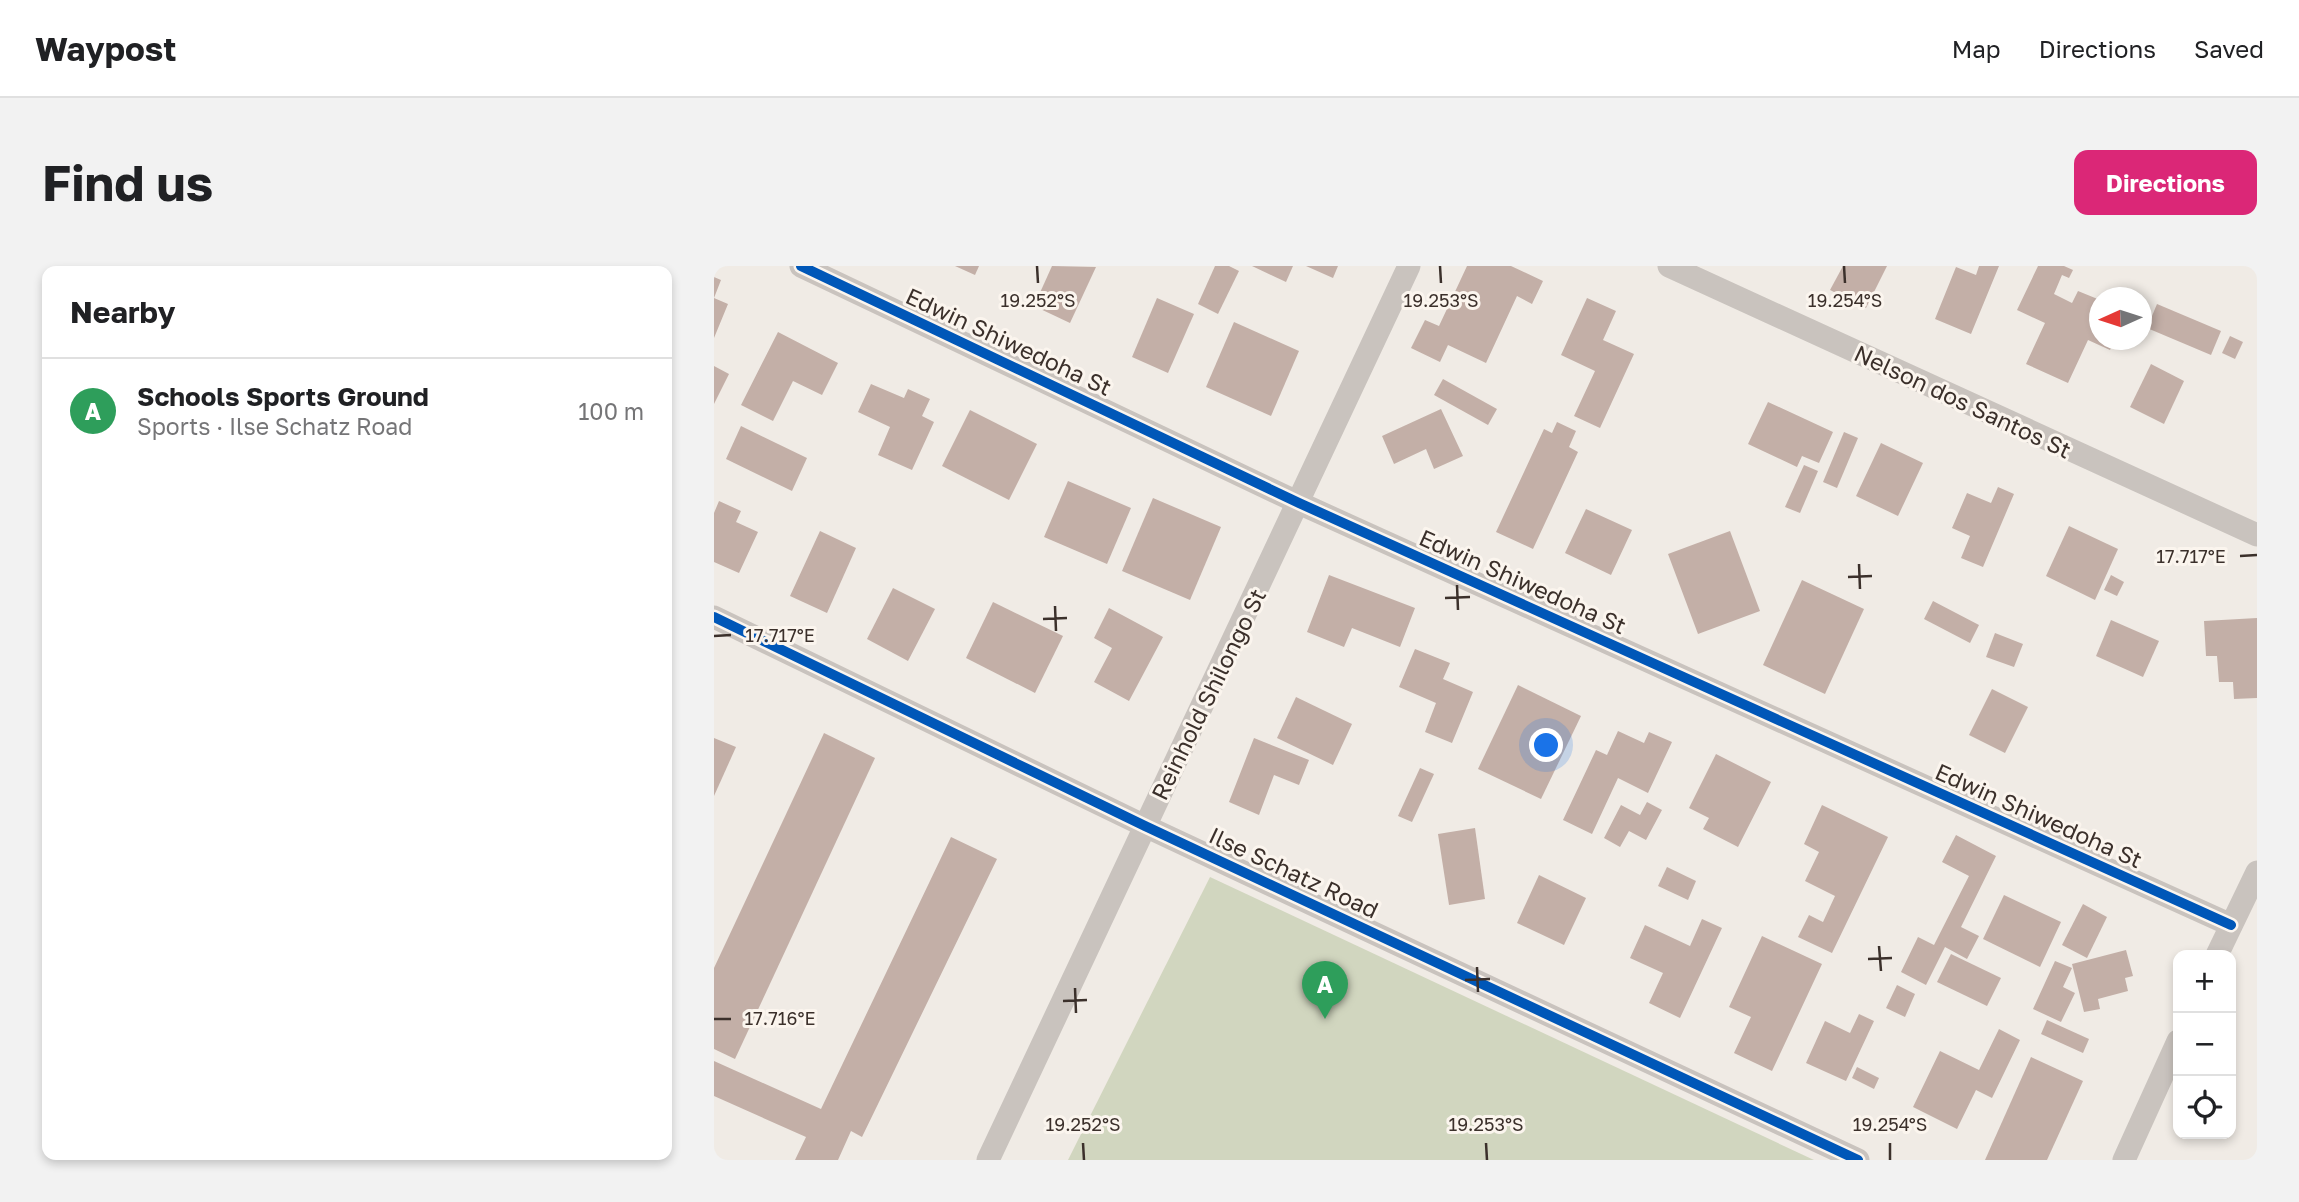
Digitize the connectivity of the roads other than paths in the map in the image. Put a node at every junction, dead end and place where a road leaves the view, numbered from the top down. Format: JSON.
{"nodes":[{"id":1,"x":802,"y":266,"type":"edge"},
{"id":2,"x":1409,"y":266,"type":"edge"},
{"id":3,"x":1670,"y":266,"type":"edge"},
{"id":4,"x":1299,"y":503,"type":"junction"},
{"id":5,"x":2257,"y":535,"type":"edge"},
{"id":6,"x":714,"y":617,"type":"edge"},
{"id":7,"x":1145,"y":826,"type":"junction"},
{"id":8,"x":2257,"y":872,"type":"edge"},
{"id":9,"x":2231,"y":925,"type":"junction"},
{"id":10,"x":2219,"y":950,"type":"edge"},
{"id":11,"x":2173,"y":1052,"type":"edge"},
{"id":12,"x":988,"y":1160,"type":"edge"},
{"id":13,"x":1858,"y":1160,"type":"edge"},
{"id":14,"x":2124,"y":1160,"type":"edge"}],
"edges":[{"from":1,"to":4,"type":"street","name":"Edwin Shiwedoha St"},
{"from":2,"to":4,"type":"street","name":"Reinhold Shilongo St"},
{"from":3,"to":5,"type":"street","name":"Nelson dos Santos St"},
{"from":4,"to":7,"type":"street","name":"Reinhold Shilongo St"},
{"from":4,"to":9,"type":"street","name":"Edwin Shiwedoha St"},
{"from":6,"to":7,"type":"street","name":"Ilse Schatz Road"},
{"from":7,"to":12,"type":"street","name":"Reinhold Shilongo St"},
{"from":7,"to":13,"type":"street","name":"Ilse Schatz Road"},
{"from":8,"to":9,"type":"street"},
{"from":9,"to":10,"type":"street"},
{"from":11,"to":14,"type":"street"}]}
